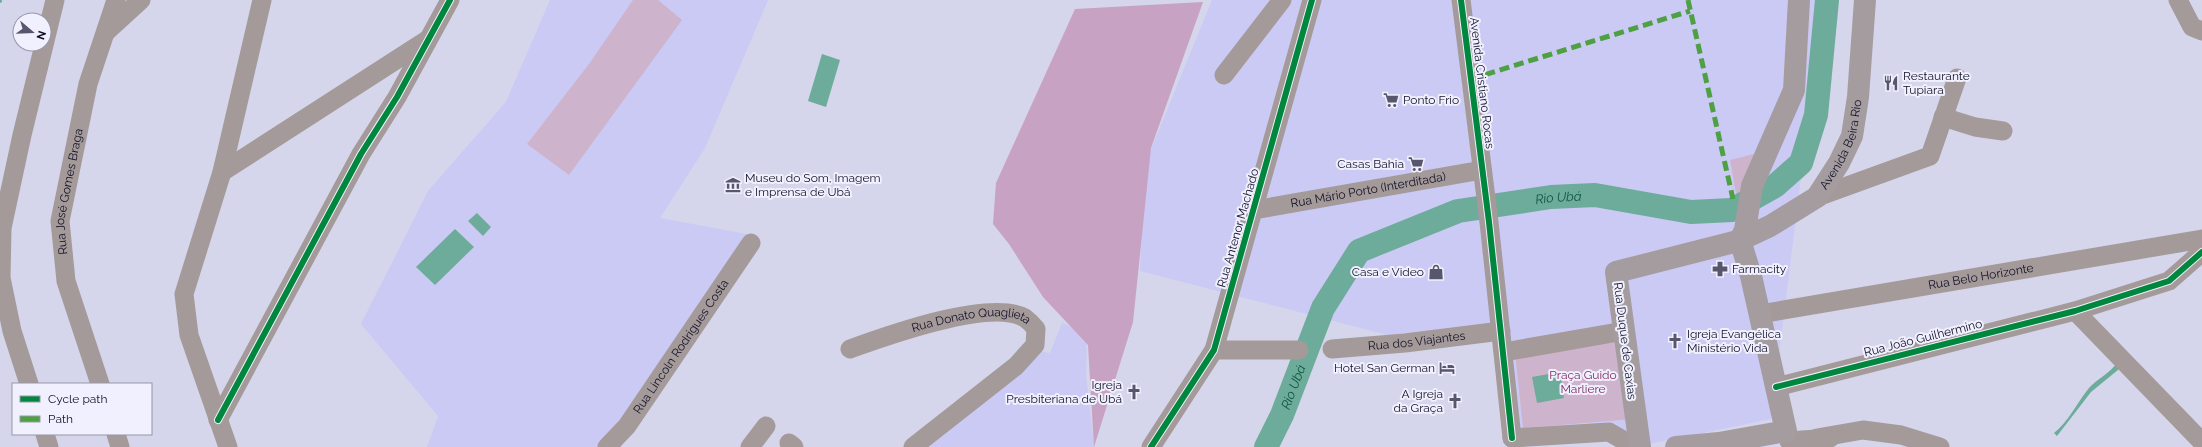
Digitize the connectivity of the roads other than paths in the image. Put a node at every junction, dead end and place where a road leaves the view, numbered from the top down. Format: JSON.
{"nodes":[{"id":1,"x":55,"y":0,"type":"edge"},
{"id":2,"x":116,"y":0,"type":"edge"},
{"id":3,"x":141,"y":0,"type":"edge"},
{"id":4,"x":262,"y":0,"type":"edge"},
{"id":5,"x":450,"y":0,"type":"edge"},
{"id":6,"x":1282,"y":0,"type":"edge"},
{"id":7,"x":1312,"y":0,"type":"edge"},
{"id":8,"x":1460,"y":0,"type":"edge"},
{"id":9,"x":1799,"y":0,"type":"edge"},
{"id":10,"x":1865,"y":0,"type":"edge"},
{"id":11,"x":2178,"y":0,"type":"edge"},
{"id":12,"x":2202,"y":31,"type":"edge"},
{"id":13,"x":105,"y":33,"type":"junction"},
{"id":14,"x":429,"y":38,"type":"junction"},
{"id":15,"x":1224,"y":76,"type":"dead end"},
{"id":16,"x":1957,"y":78,"type":"dead end"},
{"id":17,"x":1943,"y":117,"type":"junction"},
{"id":18,"x":2003,"y":131,"type":"dead end"},
{"id":19,"x":222,"y":172,"type":"junction"},
{"id":20,"x":1483,"y":178,"type":"junction"},
{"id":21,"x":1817,"y":197,"type":"junction"},
{"id":22,"x":1254,"y":210,"type":"junction"},
{"id":23,"x":1760,"y":216,"type":"junction"},
{"id":24,"x":2202,"y":239,"type":"edge"},
{"id":25,"x":1731,"y":242,"type":"junction"},
{"id":26,"x":751,"y":243,"type":"dead end"},
{"id":27,"x":2202,"y":252,"type":"edge"},
{"id":28,"x":2075,"y":311,"type":"junction"},
{"id":29,"x":1760,"y":314,"type":"junction"},
{"id":30,"x":1624,"y":330,"type":"junction"},
{"id":31,"x":1501,"y":332,"type":"junction"},
{"id":32,"x":850,"y":349,"type":"dead end"},
{"id":33,"x":1332,"y":349,"type":"dead end"},
{"id":34,"x":1214,"y":350,"type":"junction"},
{"id":35,"x":1299,"y":350,"type":"dead end"},
{"id":36,"x":1504,"y":352,"type":"junction"},
{"id":37,"x":28,"y":383,"type":"edge"},
{"id":38,"x":100,"y":383,"type":"edge"},
{"id":39,"x":1776,"y":387,"type":"junction"},
{"id":40,"x":218,"y":420,"type":"junction"},
{"id":41,"x":766,"y":426,"type":"dead end"},
{"id":42,"x":45,"y":435,"type":"edge"},
{"id":43,"x":116,"y":435,"type":"edge"},
{"id":44,"x":1817,"y":438,"type":"junction"},
{"id":45,"x":1789,"y":439,"type":"edge"},
{"id":46,"x":2202,"y":442,"type":"edge"},
{"id":47,"x":1506,"y":443,"type":"edge"},
{"id":48,"x":49,"y":447,"type":"edge"},
{"id":49,"x":120,"y":447,"type":"edge"},
{"id":50,"x":228,"y":447,"type":"edge"},
{"id":51,"x":607,"y":447,"type":"edge"},
{"id":52,"x":750,"y":447,"type":"edge"},
{"id":53,"x":913,"y":447,"type":"edge"},
{"id":54,"x":1151,"y":447,"type":"edge"},
{"id":55,"x":1635,"y":447,"type":"edge"},
{"id":56,"x":1640,"y":447,"type":"edge"},
{"id":57,"x":1676,"y":447,"type":"edge"},
{"id":58,"x":1905,"y":447,"type":"edge"},
{"id":59,"x":1940,"y":447,"type":"edge"}],
"edges":[{"from":1,"to":37,"type":"street"},
{"from":2,"to":13,"type":"street","name":"Rua José Gomes Braga"},
{"from":3,"to":13,"type":"street"},
{"from":4,"to":19,"type":"street"},
{"from":5,"to":14,"type":"street"},
{"from":6,"to":15,"type":"street"},
{"from":7,"to":22,"type":"street","name":"Rua Antenor Machado"},
{"from":8,"to":20,"type":"street","name":"Avenida Cristiano Rocas"},
{"from":9,"to":23,"type":"main road"},
{"from":10,"to":21,"type":"main road","name":"Avenida Beira Rio"},
{"from":11,"to":12,"type":"street"},
{"from":13,"to":38,"type":"street","name":"Rua José Gomes Braga"},
{"from":14,"to":19,"type":"street"},
{"from":14,"to":40,"type":"street"},
{"from":16,"to":17,"type":"street"},
{"from":17,"to":18,"type":"street"},
{"from":17,"to":21,"type":"street"},
{"from":19,"to":40,"type":"street"},
{"from":20,"to":22,"type":"street","name":"Rua Mário Porto (Interditada)"},
{"from":20,"to":31,"type":"street","name":"Avenida Cristiano Rocas"},
{"from":21,"to":23,"type":"main road","name":"Avenida Beira Rio"},
{"from":22,"to":34,"type":"street","name":"Rua Antenor Machado"},
{"from":23,"to":25,"type":"main road"},
{"from":24,"to":29,"type":"street","name":"Rua Belo Horizonte"},
{"from":25,"to":29,"type":"main road"},
{"from":25,"to":30,"type":"main road","name":"Rua Duque de Caxias"},
{"from":26,"to":51,"type":"street","name":"Rua Lincoln Rodrigues Costa"},
{"from":27,"to":28,"type":"street","name":"Rua João Guilhermino"},
{"from":28,"to":39,"type":"street","name":"Rua João Guilhermino"},
{"from":28,"to":46,"type":"street"},
{"from":29,"to":39,"type":"main road"},
{"from":30,"to":36,"type":"street"},
{"from":30,"to":56,"type":"main road","name":"Rua Duque de Caxias"},
{"from":31,"to":33,"type":"street","name":"Rua dos Viajantes"},
{"from":31,"to":36,"type":"street"},
{"from":32,"to":53,"type":"street","name":"Rua Donato Quaglieta"},
{"from":34,"to":35,"type":"street"},
{"from":34,"to":54,"type":"street","name":"Rua Antenor Machado"},
{"from":36,"to":47,"type":"street"},
{"from":39,"to":45,"type":"main road"},
{"from":40,"to":50,"type":"street"},
{"from":41,"to":52,"type":"street"},
{"from":42,"to":48,"type":"street"},
{"from":43,"to":49,"type":"street"},
{"from":44,"to":45,"type":"street"},
{"from":44,"to":58,"type":"street"},
{"from":44,"to":59,"type":"street"},
{"from":45,"to":57,"type":"main road"},
{"from":47,"to":55,"type":"street"}]}
